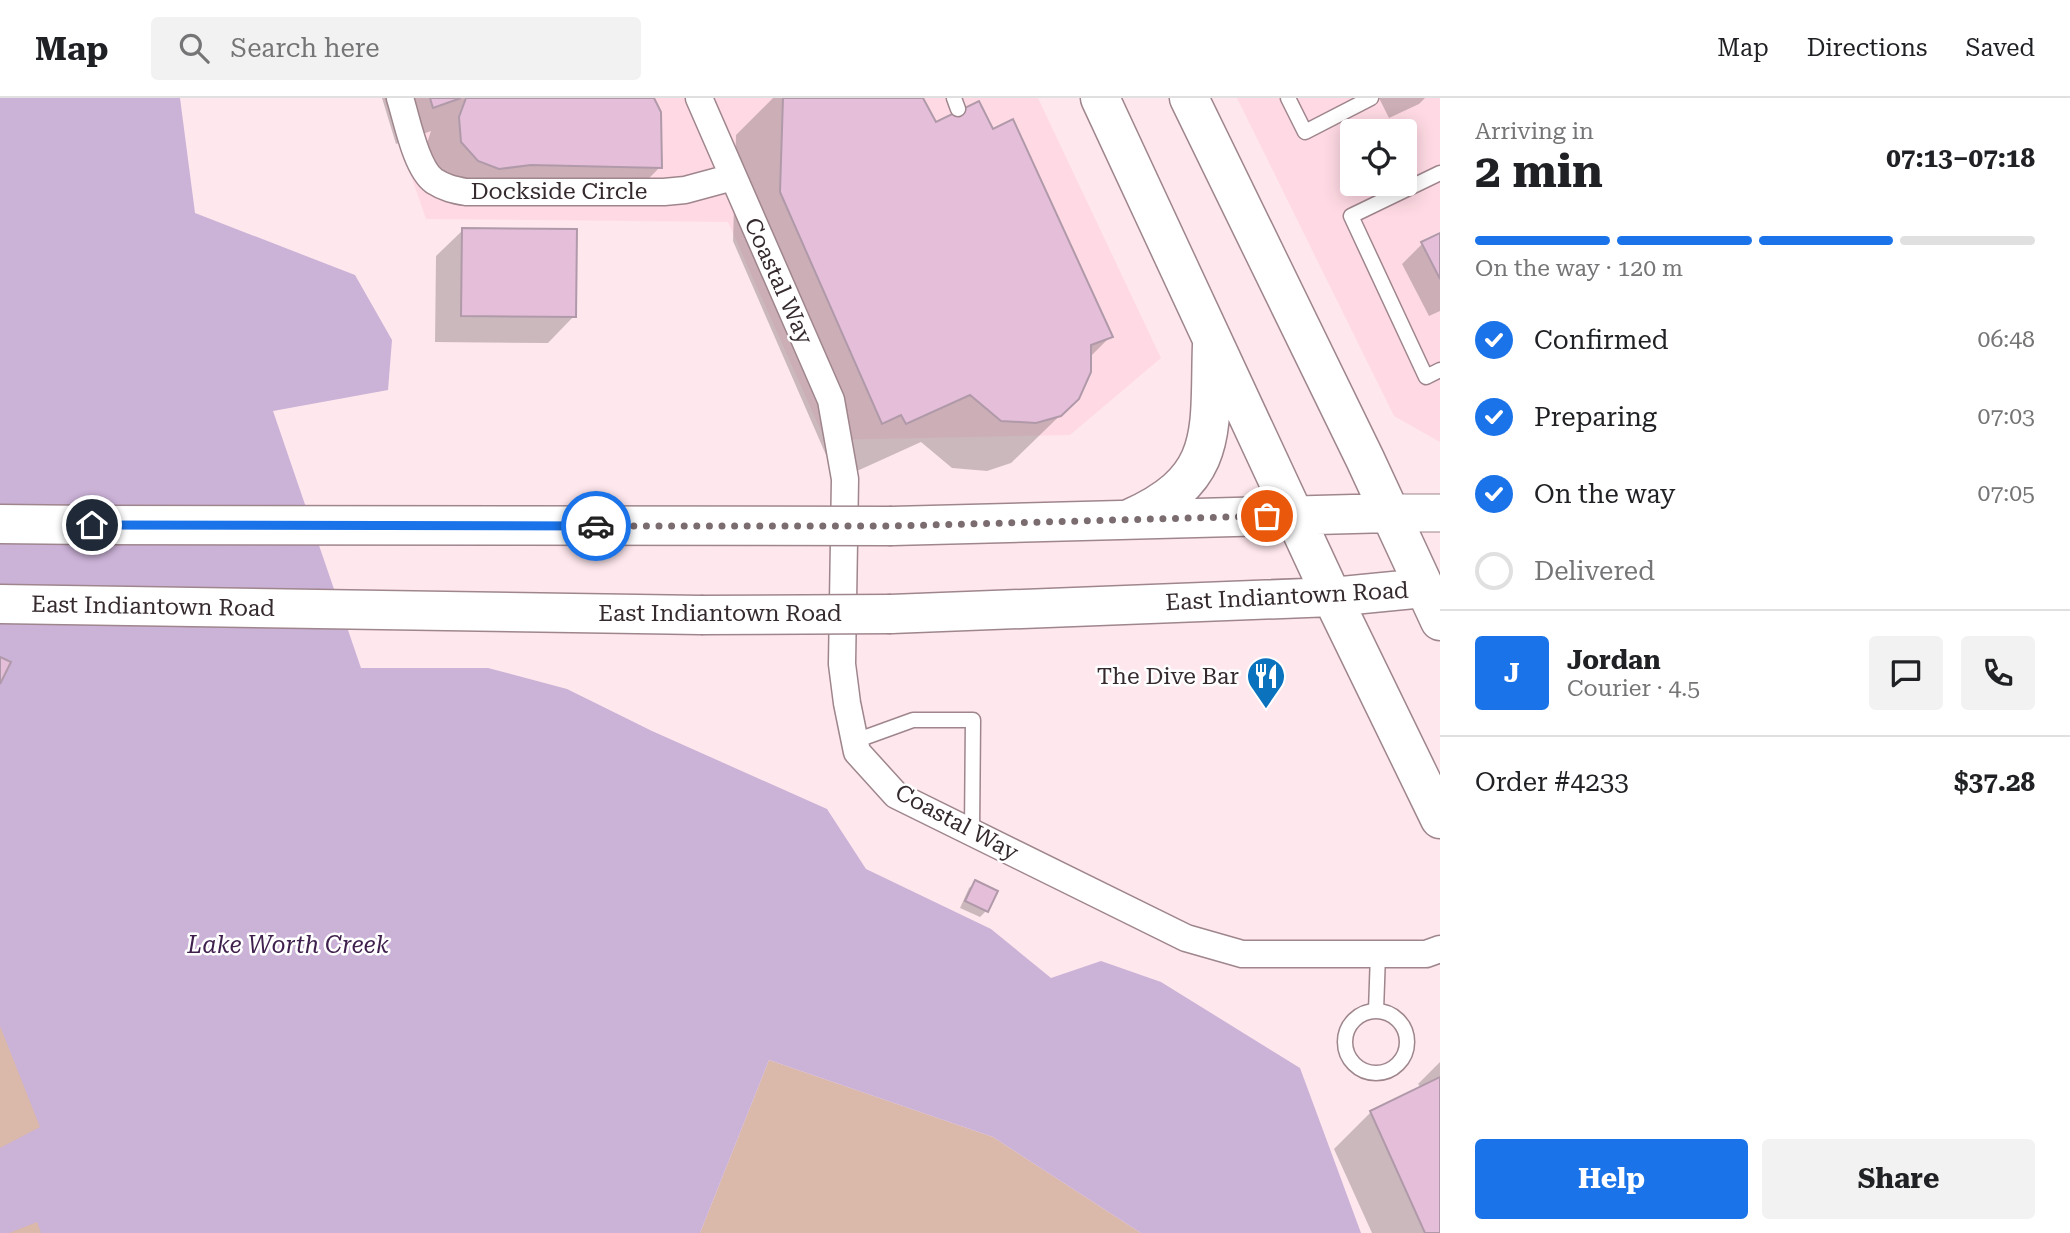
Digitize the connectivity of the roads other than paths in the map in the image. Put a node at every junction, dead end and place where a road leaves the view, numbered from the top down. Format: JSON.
{"nodes":[{"id":1,"x":400,"y":98,"type":"edge"},
{"id":2,"x":699,"y":98,"type":"edge"},
{"id":3,"x":1100,"y":98,"type":"edge"},
{"id":4,"x":1189,"y":98,"type":"edge"},
{"id":5,"x":1288,"y":98,"type":"edge"},
{"id":6,"x":1371,"y":98,"type":"edge"},
{"id":7,"x":1440,"y":173,"type":"edge"},
{"id":8,"x":733,"y":177,"type":"junction"},
{"id":9,"x":1212,"y":340,"type":"junction"},
{"id":10,"x":1440,"y":370,"type":"edge"},
{"id":11,"x":1390,"y":513,"type":"junction"},
{"id":12,"x":1440,"y":513,"type":"edge"},
{"id":13,"x":1295,"y":515,"type":"junction"},
{"id":14,"x":1126,"y":520,"type":"junction"},
{"id":15,"x":0,"y":524,"type":"edge"},
{"id":16,"x":1332,"y":597,"type":"junction"},
{"id":17,"x":1435,"y":598,"type":"edge"},
{"id":18,"x":0,"y":604,"type":"edge"},
{"id":19,"x":855,"y":741,"type":"junction"},
{"id":20,"x":1440,"y":819,"type":"edge"},
{"id":21,"x":972,"y":832,"type":"junction"},
{"id":22,"x":1440,"y":949,"type":"edge"},
{"id":23,"x":1378,"y":954,"type":"junction"},
{"id":24,"x":1376,"y":1011,"type":"junction"}],
"edges":[{"from":1,"to":8,"type":"street","name":"Dockside Circle"},
{"from":2,"to":8,"type":"street","name":"Coastal Way"},
{"from":3,"to":9,"type":"main road"},
{"from":4,"to":11,"type":"main road"},
{"from":5,"to":6,"type":"lane"},
{"from":7,"to":10,"type":"lane"},
{"from":8,"to":19,"type":"street","name":"Coastal Way"},
{"from":9,"to":13,"type":"main road"},
{"from":9,"to":14,"type":"main road"},
{"from":11,"to":12,"type":"street"},
{"from":11,"to":13,"type":"main road"},
{"from":11,"to":17,"type":"main road"},
{"from":13,"to":14,"type":"main road"},
{"from":13,"to":16,"type":"main road"},
{"from":14,"to":15,"type":"main road","bridge":true},
{"from":16,"to":17,"type":"main road","name":"East Indiantown Road"},
{"from":16,"to":18,"type":"main road","name":"East Indiantown Road","bridge":true},
{"from":16,"to":20,"type":"main road"},
{"from":19,"to":21,"type":"street","name":"Coastal Way"},
{"from":19,"to":21,"type":"lane"},
{"from":21,"to":23,"type":"street","name":"Coastal Way"},
{"from":22,"to":23,"type":"street","name":"Coastal Way"},
{"from":23,"to":24,"type":"lane"},
{"from":24,"to":24,"type":"lane"}]}
